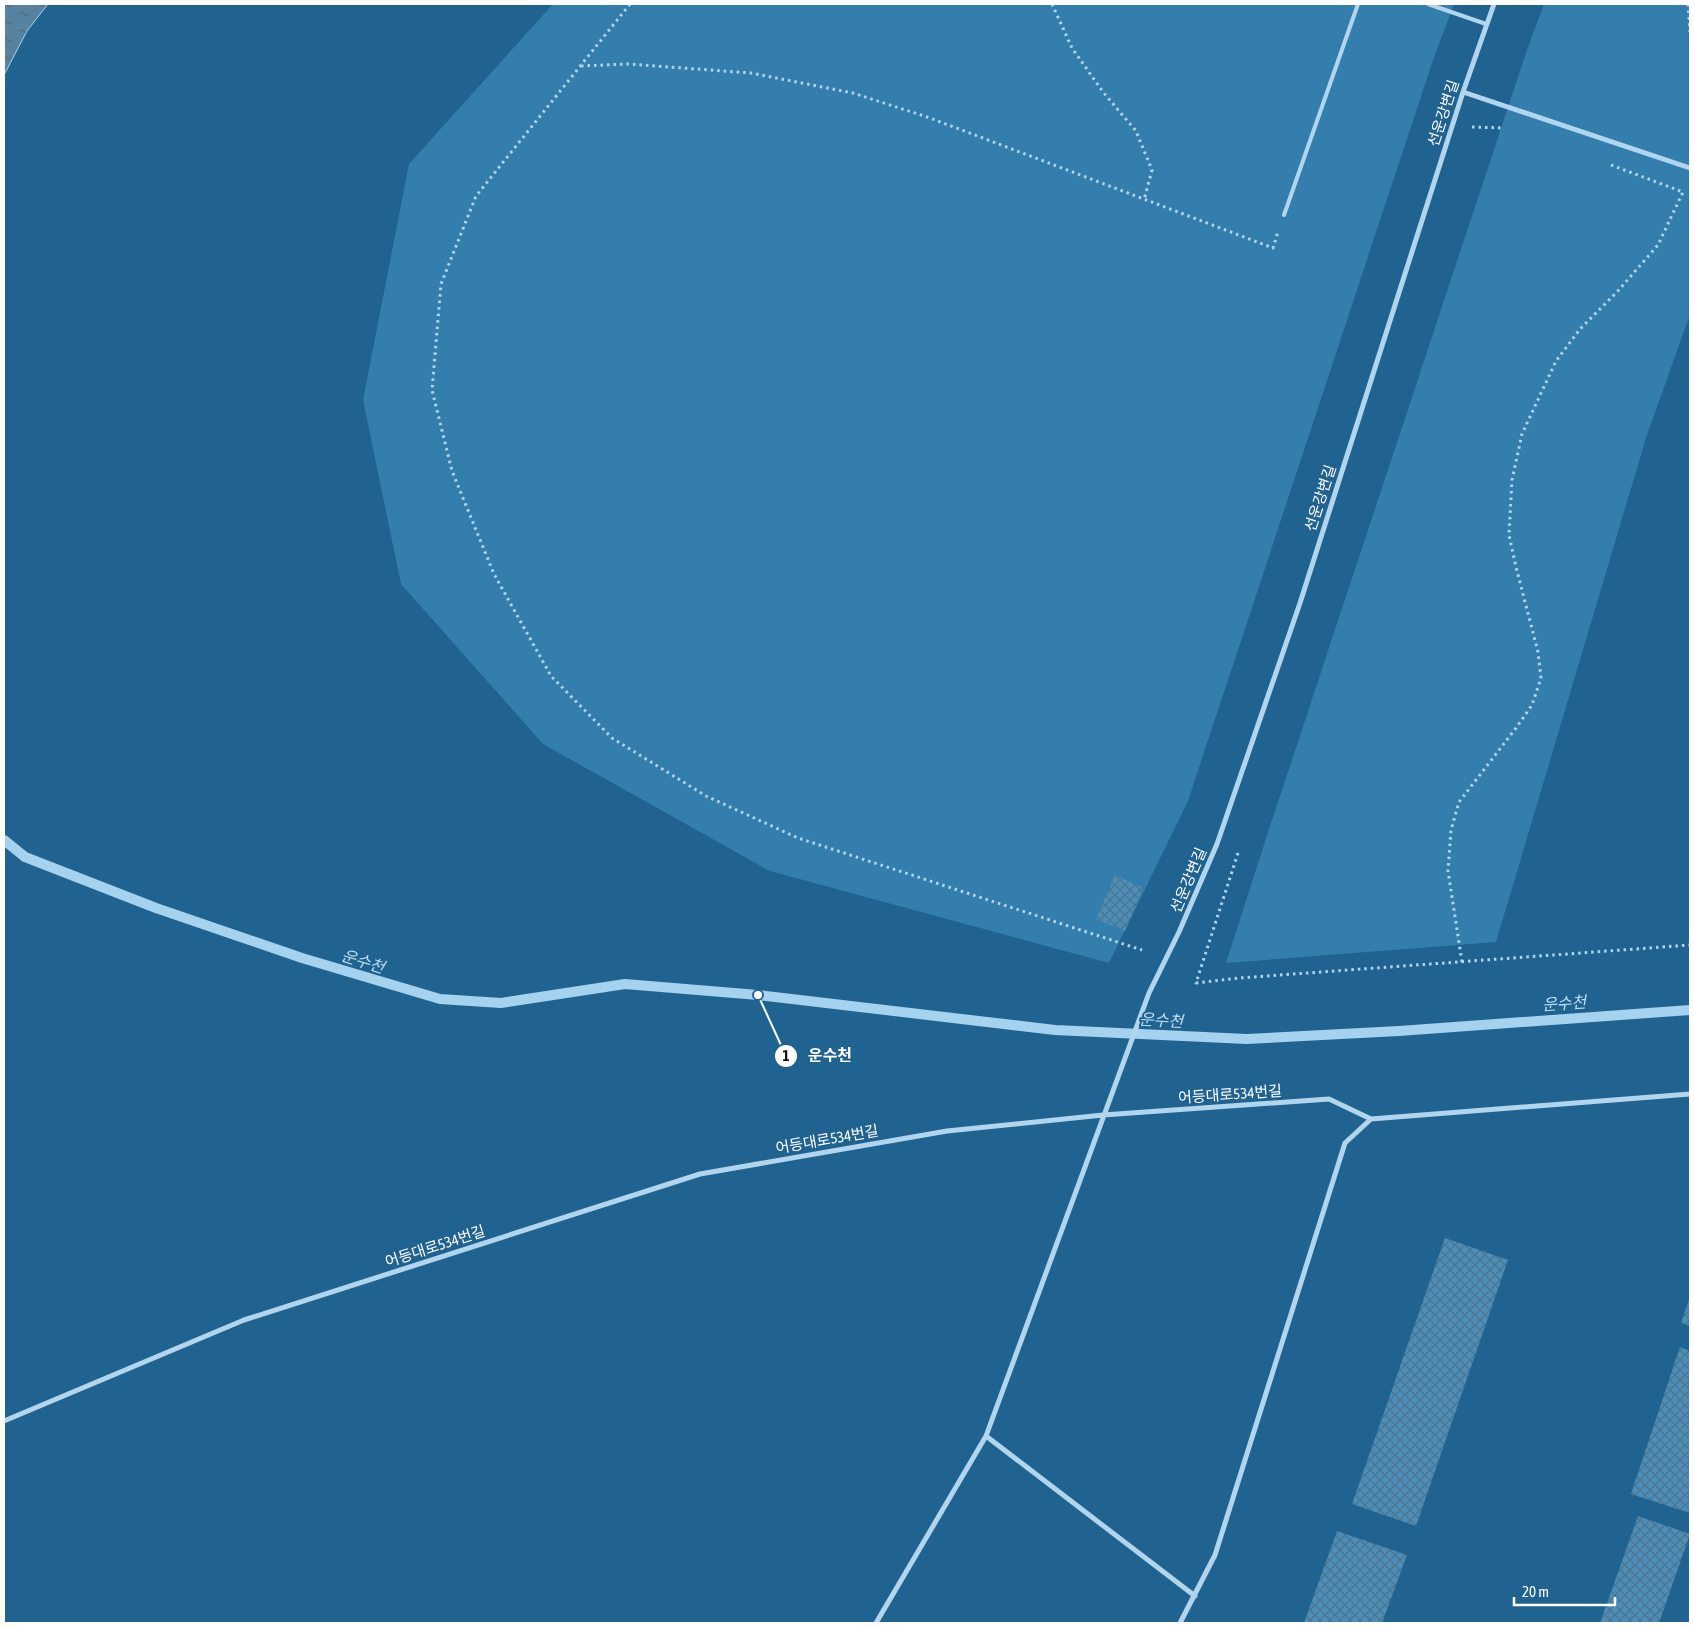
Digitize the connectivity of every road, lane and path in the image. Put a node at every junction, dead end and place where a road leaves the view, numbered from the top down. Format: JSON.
{"nodes":[{"id":1,"x":630,"y":4,"type":"edge"},
{"id":2,"x":1052,"y":4,"type":"edge"},
{"id":3,"x":1358,"y":4,"type":"edge"},
{"id":4,"x":1428,"y":4,"type":"edge"},
{"id":5,"x":1494,"y":4,"type":"edge"},
{"id":6,"x":1688,"y":4,"type":"edge"},
{"id":7,"x":1486,"y":24,"type":"junction"},
{"id":8,"x":1690,"y":32,"type":"edge"},
{"id":9,"x":581,"y":66,"type":"junction"},
{"id":10,"x":1463,"y":92,"type":"junction"},
{"id":11,"x":1470,"y":127,"type":"dead end"},
{"id":12,"x":1512,"y":128,"type":"dead end"},
{"id":13,"x":1602,"y":162,"type":"dead end"},
{"id":14,"x":1690,"y":168,"type":"edge"},
{"id":15,"x":1144,"y":200,"type":"junction"},
{"id":16,"x":1284,"y":215,"type":"joint"},
{"id":17,"x":1238,"y":850,"type":"dead end"},
{"id":18,"x":1690,"y":945,"type":"edge"},
{"id":19,"x":1142,"y":950,"type":"dead end"},
{"id":20,"x":1462,"y":962,"type":"junction"},
{"id":21,"x":1690,"y":1094,"type":"edge"},
{"id":22,"x":1103,"y":1115,"type":"junction"},
{"id":23,"x":1371,"y":1119,"type":"junction"},
{"id":24,"x":4,"y":1421,"type":"edge"},
{"id":25,"x":986,"y":1436,"type":"junction"},
{"id":26,"x":1195,"y":1596,"type":"junction"},
{"id":27,"x":876,"y":1623,"type":"edge"},
{"id":28,"x":1180,"y":1623,"type":"edge"}],
"edges":[{"from":1,"to":9,"type":"path"},
{"from":2,"to":15,"type":"path"},
{"from":3,"to":16,"type":"lane"},
{"from":4,"to":7,"type":"lane"},
{"from":5,"to":7,"type":"street","name":"선운강변길"},
{"from":6,"to":8,"type":"path"},
{"from":7,"to":10,"type":"street","name":"선운강변길"},
{"from":9,"to":15,"type":"path"},
{"from":9,"to":19,"type":"path"},
{"from":10,"to":14,"type":"street"},
{"from":10,"to":22,"type":"street","name":"선운강변길"},
{"from":11,"to":12,"type":"path"},
{"from":13,"to":20,"type":"path"},
{"from":15,"to":16,"type":"path"},
{"from":17,"to":20,"type":"path"},
{"from":18,"to":20,"type":"path"},
{"from":21,"to":23,"type":"street","name":"어등대로534번길"},
{"from":22,"to":23,"type":"street","name":"어등대로534번길"},
{"from":22,"to":24,"type":"street","name":"어등대로534번길"},
{"from":22,"to":25,"type":"street"},
{"from":23,"to":26,"type":"street"},
{"from":25,"to":26,"type":"street"},
{"from":25,"to":27,"type":"street"},
{"from":26,"to":28,"type":"street"}]}
